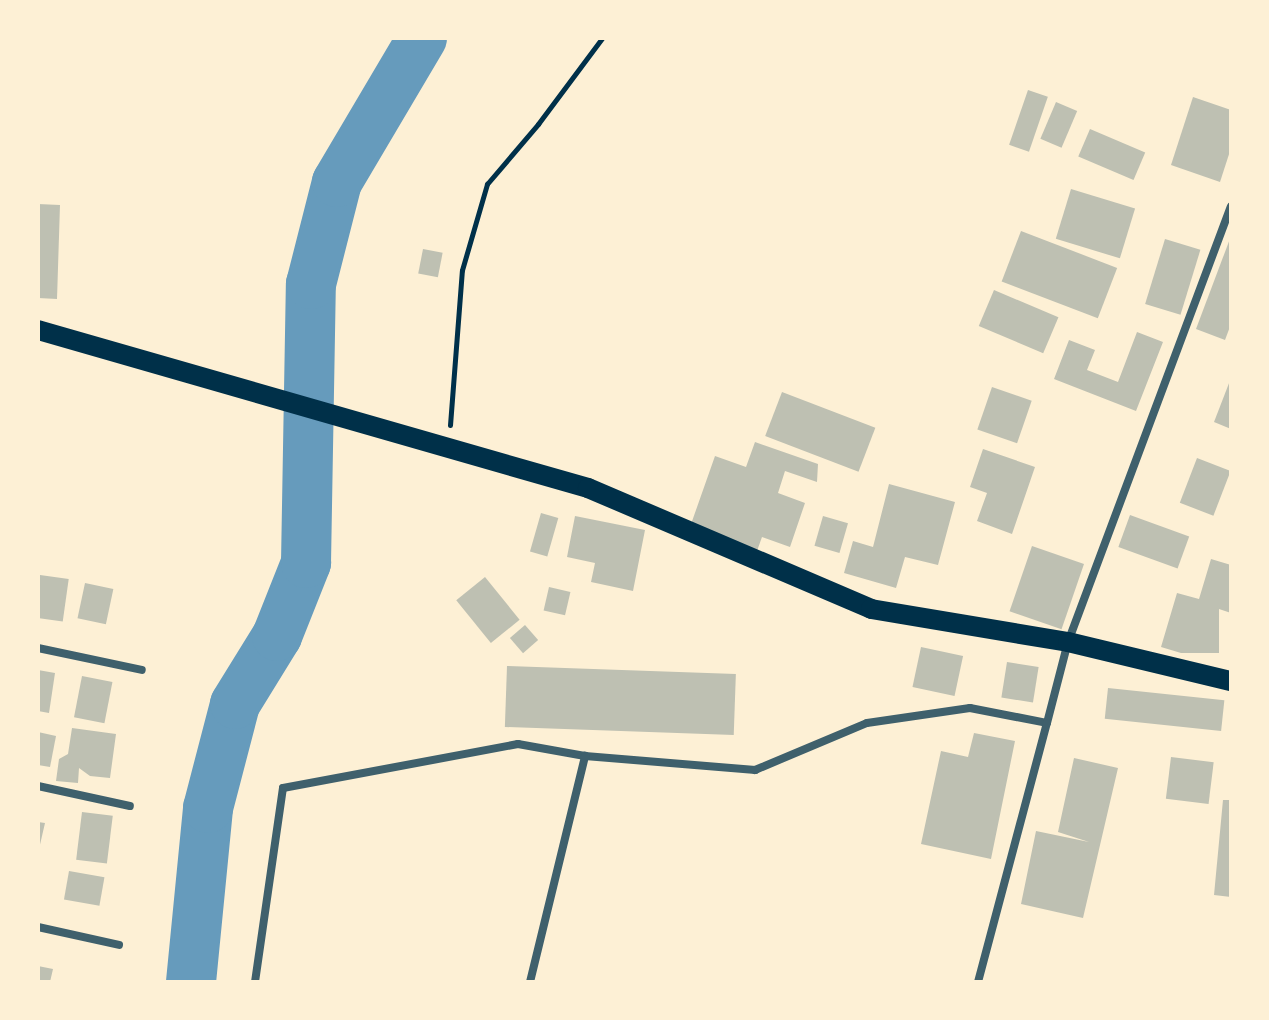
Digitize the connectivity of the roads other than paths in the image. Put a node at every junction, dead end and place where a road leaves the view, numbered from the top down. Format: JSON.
{"nodes":[{"id":1,"x":1231,"y":207,"type":"edge"},
{"id":2,"x":38,"y":330,"type":"edge"},
{"id":3,"x":1068,"y":642,"type":"junction"},
{"id":4,"x":38,"y":648,"type":"edge"},
{"id":5,"x":142,"y":670,"type":"dead end"},
{"id":6,"x":1231,"y":681,"type":"edge"},
{"id":7,"x":1047,"y":723,"type":"junction"},
{"id":8,"x":585,"y":756,"type":"junction"},
{"id":9,"x":38,"y":786,"type":"edge"},
{"id":10,"x":130,"y":806,"type":"dead end"},
{"id":11,"x":38,"y":927,"type":"edge"},
{"id":12,"x":119,"y":945,"type":"dead end"},
{"id":13,"x":255,"y":982,"type":"edge"},
{"id":14,"x":530,"y":982,"type":"edge"},
{"id":15,"x":978,"y":982,"type":"edge"}],
"edges":[{"from":1,"to":3,"type":"street"},
{"from":2,"to":3,"type":"main road"},
{"from":3,"to":6,"type":"main road"},
{"from":3,"to":7,"type":"street"},
{"from":4,"to":5,"type":"street"},
{"from":7,"to":8,"type":"street"},
{"from":7,"to":15,"type":"street"},
{"from":8,"to":13,"type":"street"},
{"from":8,"to":14,"type":"street"},
{"from":9,"to":10,"type":"street"},
{"from":11,"to":12,"type":"street"}]}
